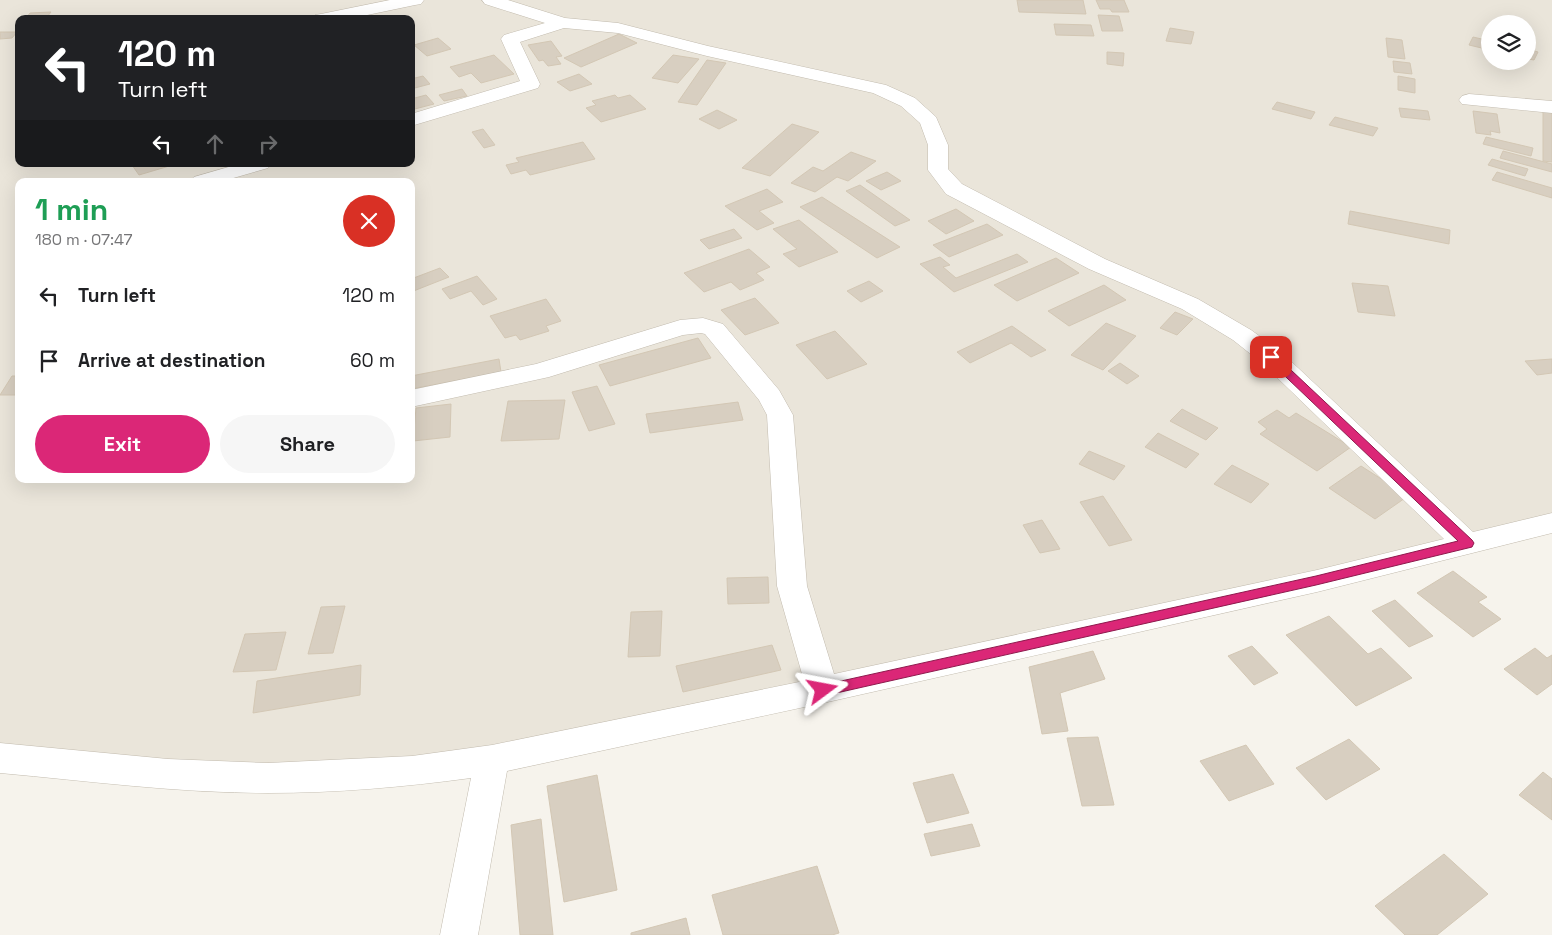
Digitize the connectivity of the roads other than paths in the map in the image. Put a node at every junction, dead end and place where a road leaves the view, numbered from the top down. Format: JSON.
{"nodes":[{"id":1,"x":415,"y":0,"type":"edge"},
{"id":2,"x":491,"y":0,"type":"edge"},
{"id":3,"x":341,"y":15,"type":"edge"},
{"id":4,"x":563,"y":23,"type":"junction"},
{"id":5,"x":1469,"y":100,"type":"dead end"},
{"id":6,"x":1552,"y":107,"type":"edge"},
{"id":7,"x":415,"y":119,"type":"edge"},
{"id":8,"x":250,"y":167,"type":"edge"},
{"id":9,"x":212,"y":178,"type":"edge"},
{"id":10,"x":415,"y":398,"type":"edge"},
{"id":11,"x":1552,"y":523,"type":"edge"},
{"id":12,"x":1468,"y":543,"type":"junction"},
{"id":13,"x":823,"y":690,"type":"junction"},
{"id":14,"x":0,"y":758,"type":"edge"},
{"id":15,"x":492,"y":760,"type":"junction"},
{"id":16,"x":459,"y":935,"type":"edge"}],
"edges":[{"from":1,"to":3,"type":"street"},
{"from":2,"to":4,"type":"street"},
{"from":4,"to":7,"type":"street"},
{"from":4,"to":12,"type":"street"},
{"from":5,"to":6,"type":"street"},
{"from":8,"to":9,"type":"street"},
{"from":10,"to":13,"type":"street"},
{"from":11,"to":12,"type":"street"},
{"from":12,"to":13,"type":"street"},
{"from":13,"to":15,"type":"street"},
{"from":14,"to":15,"type":"street"},
{"from":15,"to":16,"type":"street"}]}
